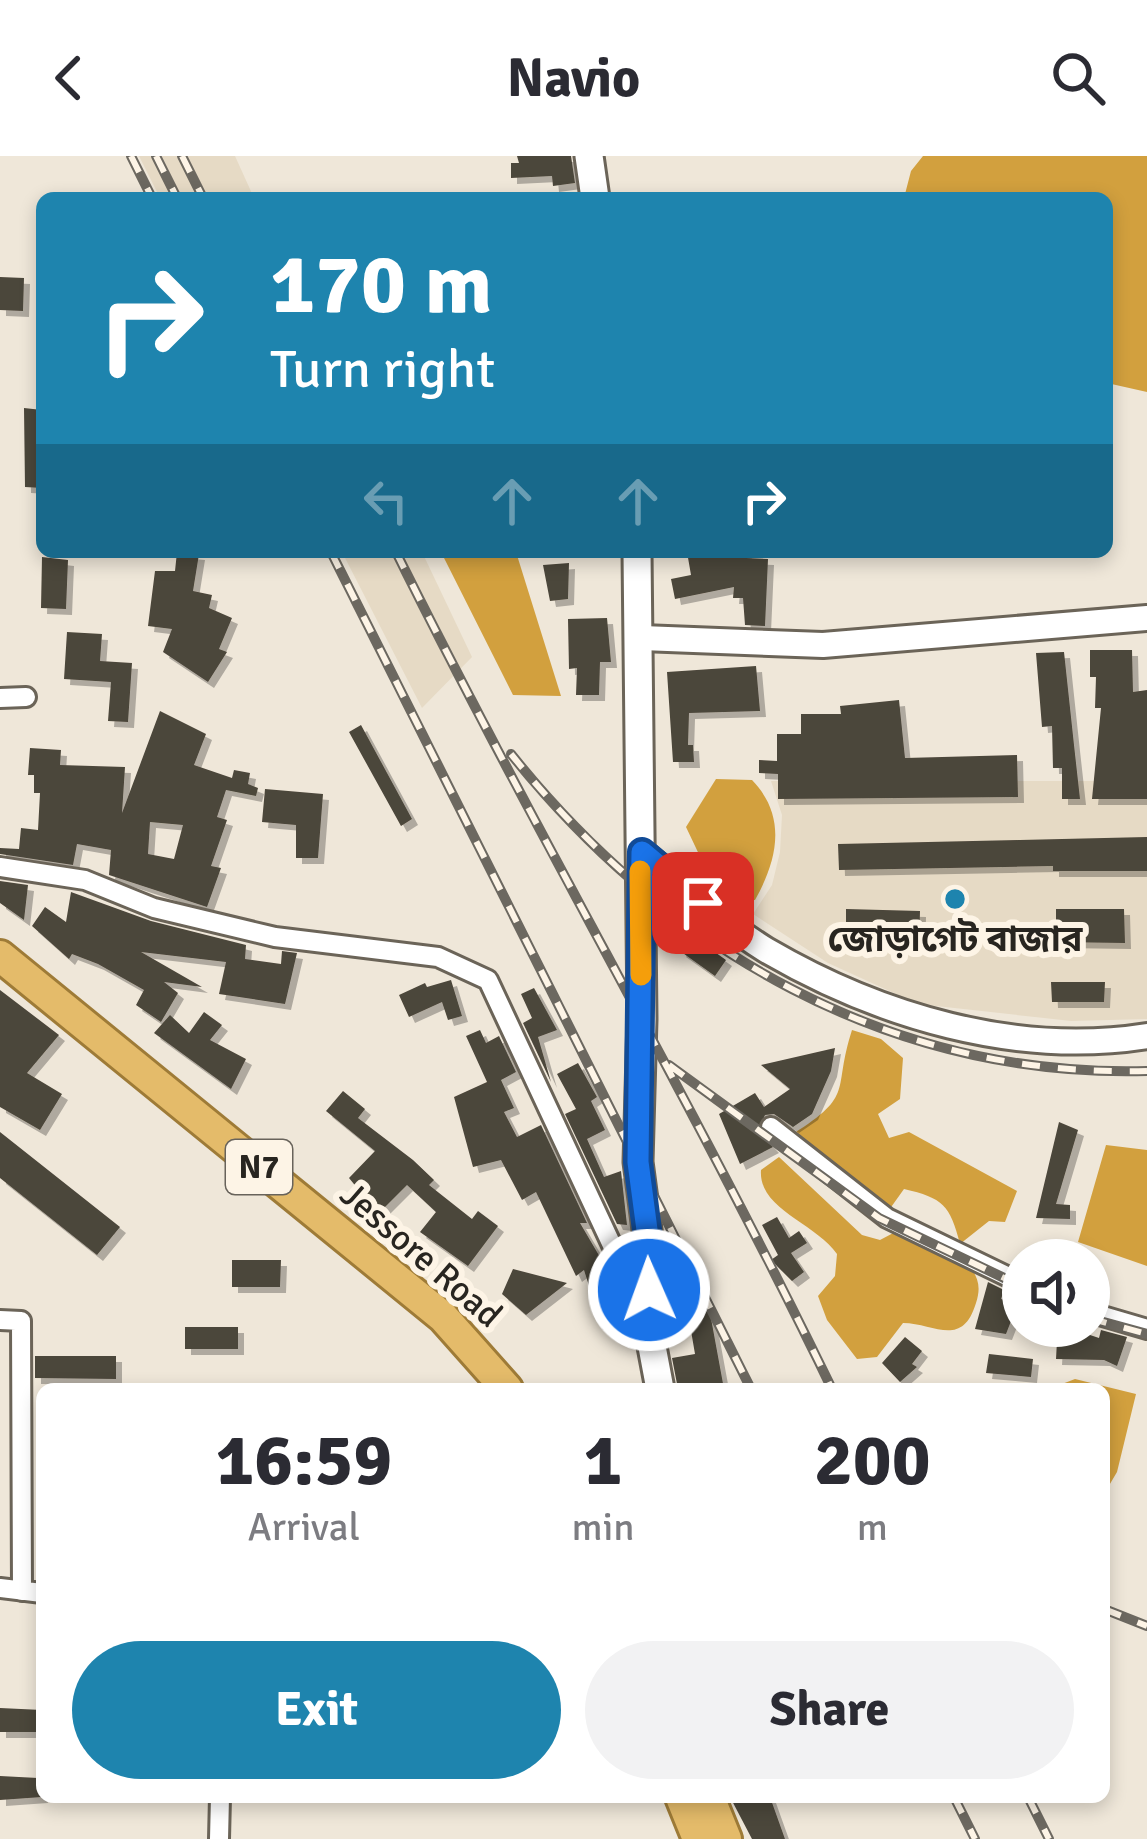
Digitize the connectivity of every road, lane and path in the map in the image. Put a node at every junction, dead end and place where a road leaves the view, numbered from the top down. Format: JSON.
{"nodes":[{"id":1,"x":589,"y":156,"type":"edge"},
{"id":2,"x":594,"y":192,"type":"edge"},
{"id":3,"x":637,"y":558,"type":"edge"},
{"id":4,"x":1147,"y":618,"type":"edge"},
{"id":5,"x":642,"y":638,"type":"junction"},
{"id":6,"x":0,"y":698,"type":"edge"},
{"id":7,"x":26,"y":698,"type":"dead end"},
{"id":8,"x":642,"y":852,"type":"junction"},
{"id":9,"x":0,"y":867,"type":"edge"},
{"id":10,"x":0,"y":956,"type":"edge"},
{"id":11,"x":1147,"y":1036,"type":"edge"},
{"id":12,"x":771,"y":1127,"type":"dead end"},
{"id":13,"x":1002,"y":1274,"type":"edge"},
{"id":14,"x":1110,"y":1318,"type":"edge"},
{"id":15,"x":0,"y":1320,"type":"edge"},
{"id":16,"x":647,"y":1320,"type":"junction"},
{"id":17,"x":1147,"y":1329,"type":"edge"},
{"id":18,"x":502,"y":1383,"type":"edge"},
{"id":19,"x":658,"y":1383,"type":"edge"},
{"id":20,"x":0,"y":1588,"type":"edge"},
{"id":21,"x":32,"y":1592,"type":"edge"},
{"id":22,"x":220,"y":1803,"type":"edge"},
{"id":23,"x":693,"y":1809,"type":"edge"},
{"id":24,"x":219,"y":1839,"type":"edge"},
{"id":25,"x":726,"y":1839,"type":"edge"}],
"edges":[{"from":1,"to":2,"type":"main road"},
{"from":3,"to":5,"type":"main road"},
{"from":4,"to":5,"type":"street"},
{"from":5,"to":8,"type":"main road"},
{"from":6,"to":7,"type":"street"},
{"from":8,"to":11,"type":"street"},
{"from":8,"to":16,"type":"main road"},
{"from":9,"to":16,"type":"street"},
{"from":10,"to":18,"type":"highway","name":"Jessore Road","number":"N7"},
{"from":12,"to":13,"type":"street"},
{"from":14,"to":17,"type":"street"},
{"from":15,"to":21,"type":"street"},
{"from":16,"to":19,"type":"main road"},
{"from":20,"to":21,"type":"street"},
{"from":22,"to":24,"type":"street"},
{"from":23,"to":25,"type":"highway"}]}
